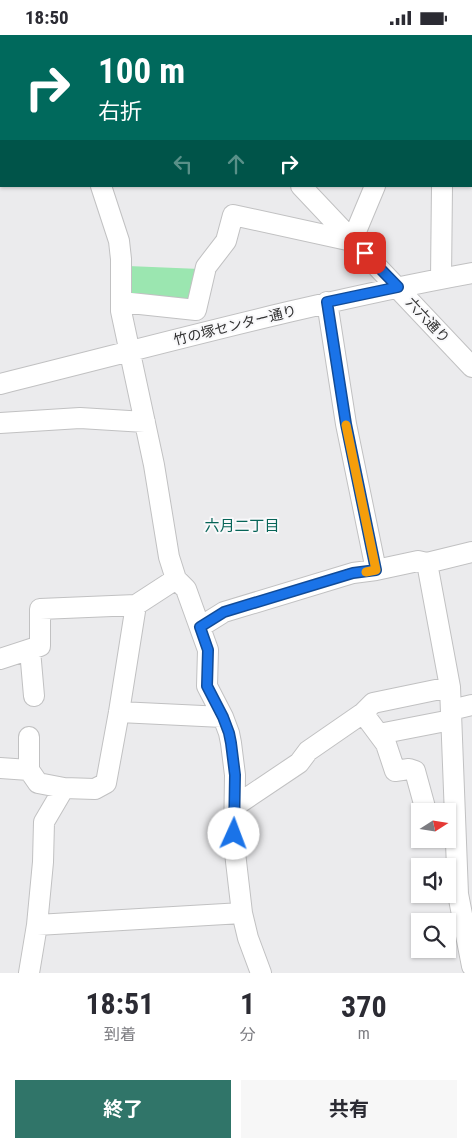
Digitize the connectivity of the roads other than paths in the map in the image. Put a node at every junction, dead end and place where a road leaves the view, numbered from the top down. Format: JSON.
{"nodes":[{"id":1,"x":101,"y":187,"type":"edge"},
{"id":2,"x":302,"y":187,"type":"edge"},
{"id":3,"x":375,"y":187,"type":"edge"},
{"id":4,"x":442,"y":187,"type":"edge"},
{"id":5,"x":352,"y":241,"type":"junction"},
{"id":6,"x":472,"y":273,"type":"edge"},
{"id":7,"x":441,"y":279,"type":"junction"},
{"id":8,"x":398,"y":287,"type":"junction"},
{"id":9,"x":121,"y":302,"type":"junction"},
{"id":10,"x":327,"y":302,"type":"junction"},
{"id":11,"x":130,"y":351,"type":"junction"},
{"id":12,"x":472,"y":367,"type":"edge"},
{"id":13,"x":0,"y":384,"type":"edge"},
{"id":14,"x":145,"y":422,"type":"junction"},
{"id":15,"x":0,"y":423,"type":"edge"},
{"id":16,"x":472,"y":552,"type":"edge"},
{"id":17,"x":427,"y":563,"type":"junction"},
{"id":18,"x":376,"y":570,"type":"junction"},
{"id":19,"x":176,"y":579,"type":"junction"},
{"id":20,"x":136,"y":605,"type":"junction"},
{"id":21,"x":200,"y":627,"type":"junction"},
{"id":22,"x":30,"y":650,"type":"junction"},
{"id":23,"x":0,"y":659,"type":"edge"},
{"id":24,"x":450,"y":687,"type":"junction"},
{"id":25,"x":34,"y":696,"type":"dead end"},
{"id":26,"x":472,"y":705,"type":"edge"},
{"id":27,"x":119,"y":712,"type":"junction"},
{"id":28,"x":363,"y":713,"type":"junction"},
{"id":29,"x":451,"y":715,"type":"junction"},
{"id":30,"x":223,"y":717,"type":"junction"},
{"id":31,"x":379,"y":734,"type":"junction"},
{"id":32,"x":29,"y":737,"type":"dead end"},
{"id":33,"x":0,"y":768,"type":"edge"},
{"id":34,"x":29,"y":770,"type":"junction"},
{"id":35,"x":64,"y":788,"type":"junction"},
{"id":36,"x":424,"y":803,"type":"edge"},
{"id":37,"x":451,"y":803,"type":"edge"},
{"id":38,"x":235,"y":806,"type":"junction"},
{"id":39,"x":456,"y":839,"type":"edge"},
{"id":40,"x":465,"y":878,"type":"edge"},
{"id":41,"x":242,"y":913,"type":"junction"},
{"id":42,"x":37,"y":925,"type":"junction"},
{"id":43,"x":472,"y":966,"type":"edge"},
{"id":44,"x":29,"y":973,"type":"edge"},
{"id":45,"x":261,"y":973,"type":"edge"}],
"edges":[{"from":1,"to":9,"type":"street"},
{"from":2,"to":5,"type":"street","name":"六六通り"},
{"from":3,"to":5,"type":"street"},
{"from":4,"to":7,"type":"street"},
{"from":5,"to":8,"type":"street","name":"六六通り"},
{"from":5,"to":9,"type":"street"},
{"from":6,"to":7,"type":"street","name":"竹の塚センター通り"},
{"from":7,"to":8,"type":"street","name":"竹の塚センター通り"},
{"from":8,"to":10,"type":"street","name":"竹の塚センター通り"},
{"from":8,"to":12,"type":"street","name":"六六通り"},
{"from":9,"to":11,"type":"street"},
{"from":10,"to":11,"type":"street","name":"竹の塚センター通り"},
{"from":10,"to":18,"type":"street"},
{"from":11,"to":13,"type":"street","name":"竹の塚センター通り"},
{"from":11,"to":14,"type":"street"},
{"from":14,"to":15,"type":"street"},
{"from":14,"to":19,"type":"street"},
{"from":16,"to":17,"type":"street"},
{"from":17,"to":18,"type":"street"},
{"from":17,"to":24,"type":"street"},
{"from":18,"to":21,"type":"street"},
{"from":19,"to":20,"type":"street"},
{"from":19,"to":21,"type":"street"},
{"from":20,"to":22,"type":"street"},
{"from":20,"to":27,"type":"street"},
{"from":21,"to":30,"type":"street"},
{"from":22,"to":23,"type":"street"},
{"from":22,"to":25,"type":"street"},
{"from":24,"to":28,"type":"street"},
{"from":24,"to":29,"type":"street"},
{"from":26,"to":29,"type":"street"},
{"from":27,"to":30,"type":"street"},
{"from":27,"to":35,"type":"street"},
{"from":28,"to":31,"type":"street"},
{"from":28,"to":38,"type":"street"},
{"from":29,"to":31,"type":"street"},
{"from":29,"to":37,"type":"street"},
{"from":30,"to":38,"type":"street"},
{"from":31,"to":36,"type":"street"},
{"from":32,"to":34,"type":"street"},
{"from":33,"to":34,"type":"street"},
{"from":34,"to":35,"type":"street"},
{"from":35,"to":42,"type":"street"},
{"from":38,"to":41,"type":"street"},
{"from":39,"to":40,"type":"street"},
{"from":40,"to":43,"type":"street"},
{"from":41,"to":42,"type":"street"},
{"from":41,"to":45,"type":"street"},
{"from":42,"to":44,"type":"street"}]}
